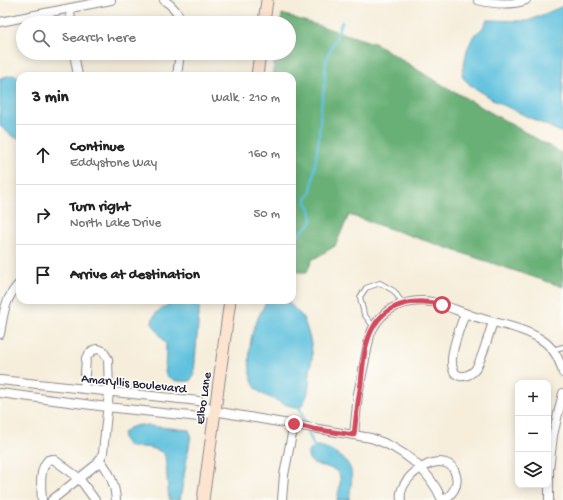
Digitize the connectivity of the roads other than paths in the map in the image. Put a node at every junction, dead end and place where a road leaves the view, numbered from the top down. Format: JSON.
{"nodes":[{"id":1,"x":112,"y":0,"type":"edge"},
{"id":2,"x":164,"y":0,"type":"edge"},
{"id":3,"x":267,"y":0,"type":"edge"},
{"id":4,"x":478,"y":0,"type":"edge"},
{"id":5,"x":526,"y":0,"type":"edge"},
{"id":6,"x":70,"y":8,"type":"junction"},
{"id":7,"x":30,"y":16,"type":"edge"},
{"id":8,"x":70,"y":16,"type":"edge"},
{"id":9,"x":179,"y":16,"type":"edge"},
{"id":10,"x":265,"y":16,"type":"edge"},
{"id":11,"x":16,"y":19,"type":"edge"},
{"id":12,"x":0,"y":22,"type":"edge"},
{"id":13,"x":75,"y":60,"type":"edge"},
{"id":14,"x":179,"y":60,"type":"edge"},
{"id":15,"x":259,"y":60,"type":"edge"},
{"id":16,"x":77,"y":72,"type":"edge"},
{"id":17,"x":178,"y":72,"type":"edge"},
{"id":18,"x":258,"y":72,"type":"edge"},
{"id":19,"x":16,"y":288,"type":"edge"},
{"id":20,"x":229,"y":304,"type":"edge"},
{"id":21,"x":403,"y":304,"type":"junction"},
{"id":22,"x":465,"y":313,"type":"junction"},
{"id":23,"x":493,"y":322,"type":"junction"},
{"id":24,"x":373,"y":326,"type":"junction"},
{"id":25,"x":0,"y":334,"type":"edge"},
{"id":26,"x":563,"y":347,"type":"edge"},
{"id":27,"x":552,"y":350,"type":"junction"},
{"id":28,"x":563,"y":374,"type":"edge"},
{"id":29,"x":0,"y":380,"type":"edge"},
{"id":30,"x":84,"y":389,"type":"junction"},
{"id":31,"x":109,"y":392,"type":"junction"},
{"id":32,"x":0,"y":393,"type":"edge"},
{"id":33,"x":563,"y":393,"type":"edge"},
{"id":34,"x":107,"y":407,"type":"junction"},
{"id":35,"x":214,"y":411,"type":"junction"},
{"id":36,"x":294,"y":424,"type":"junction"},
{"id":37,"x":354,"y":435,"type":"junction"},
{"id":38,"x":100,"y":460,"type":"junction"},
{"id":39,"x":421,"y":469,"type":"junction"},
{"id":40,"x":79,"y":478,"type":"junction"},
{"id":41,"x":42,"y":500,"type":"edge"},
{"id":42,"x":52,"y":500,"type":"edge"},
{"id":43,"x":95,"y":500,"type":"edge"},
{"id":44,"x":116,"y":500,"type":"edge"},
{"id":45,"x":203,"y":500,"type":"edge"},
{"id":46,"x":282,"y":500,"type":"edge"},
{"id":47,"x":401,"y":500,"type":"edge"},
{"id":48,"x":443,"y":500,"type":"edge"},
{"id":49,"x":549,"y":500,"type":"edge"}],
"edges":[{"from":1,"to":6,"type":"street"},
{"from":2,"to":9,"type":"street"},
{"from":3,"to":10,"type":"street"},
{"from":4,"to":5,"type":"street"},
{"from":6,"to":7,"type":"street"},
{"from":6,"to":8,"type":"street"},
{"from":11,"to":12,"type":"street"},
{"from":13,"to":16,"type":"street"},
{"from":14,"to":17,"type":"street"},
{"from":15,"to":18,"type":"street"},
{"from":19,"to":25,"type":"street"},
{"from":20,"to":35,"type":"street","name":"Elbo Lane"},
{"from":21,"to":22,"type":"street"},
{"from":21,"to":24,"type":"street"},
{"from":21,"to":24,"type":"lane"},
{"from":22,"to":23,"type":"street"},
{"from":22,"to":23,"type":"street"},
{"from":23,"to":27,"type":"street"},
{"from":24,"to":37,"type":"street"},
{"from":26,"to":27,"type":"lane"},
{"from":27,"to":28,"type":"street"},
{"from":29,"to":30,"type":"street","name":"Amaryllis Boulevard"},
{"from":30,"to":31,"type":"street","name":"Amaryllis Boulevard"},
{"from":30,"to":31,"type":"street"},
{"from":31,"to":34,"type":"street"},
{"from":31,"to":35,"type":"street","name":"Amaryllis Boulevard"},
{"from":32,"to":34,"type":"street","name":"Amaryllis Boulevard"},
{"from":33,"to":49,"type":"street"},
{"from":34,"to":35,"type":"street","name":"Amaryllis Boulevard"},
{"from":34,"to":38,"type":"street"},
{"from":35,"to":36,"type":"street"},
{"from":35,"to":45,"type":"street","name":"Elbo Lane"},
{"from":36,"to":37,"type":"street"},
{"from":36,"to":46,"type":"street"},
{"from":37,"to":39,"type":"street"},
{"from":38,"to":40,"type":"street"},
{"from":38,"to":44,"type":"street"},
{"from":39,"to":47,"type":"street"},
{"from":39,"to":48,"type":"street"},
{"from":39,"to":48,"type":"street"},
{"from":40,"to":41,"type":"street"},
{"from":40,"to":42,"type":"street"},
{"from":40,"to":43,"type":"street"}]}
